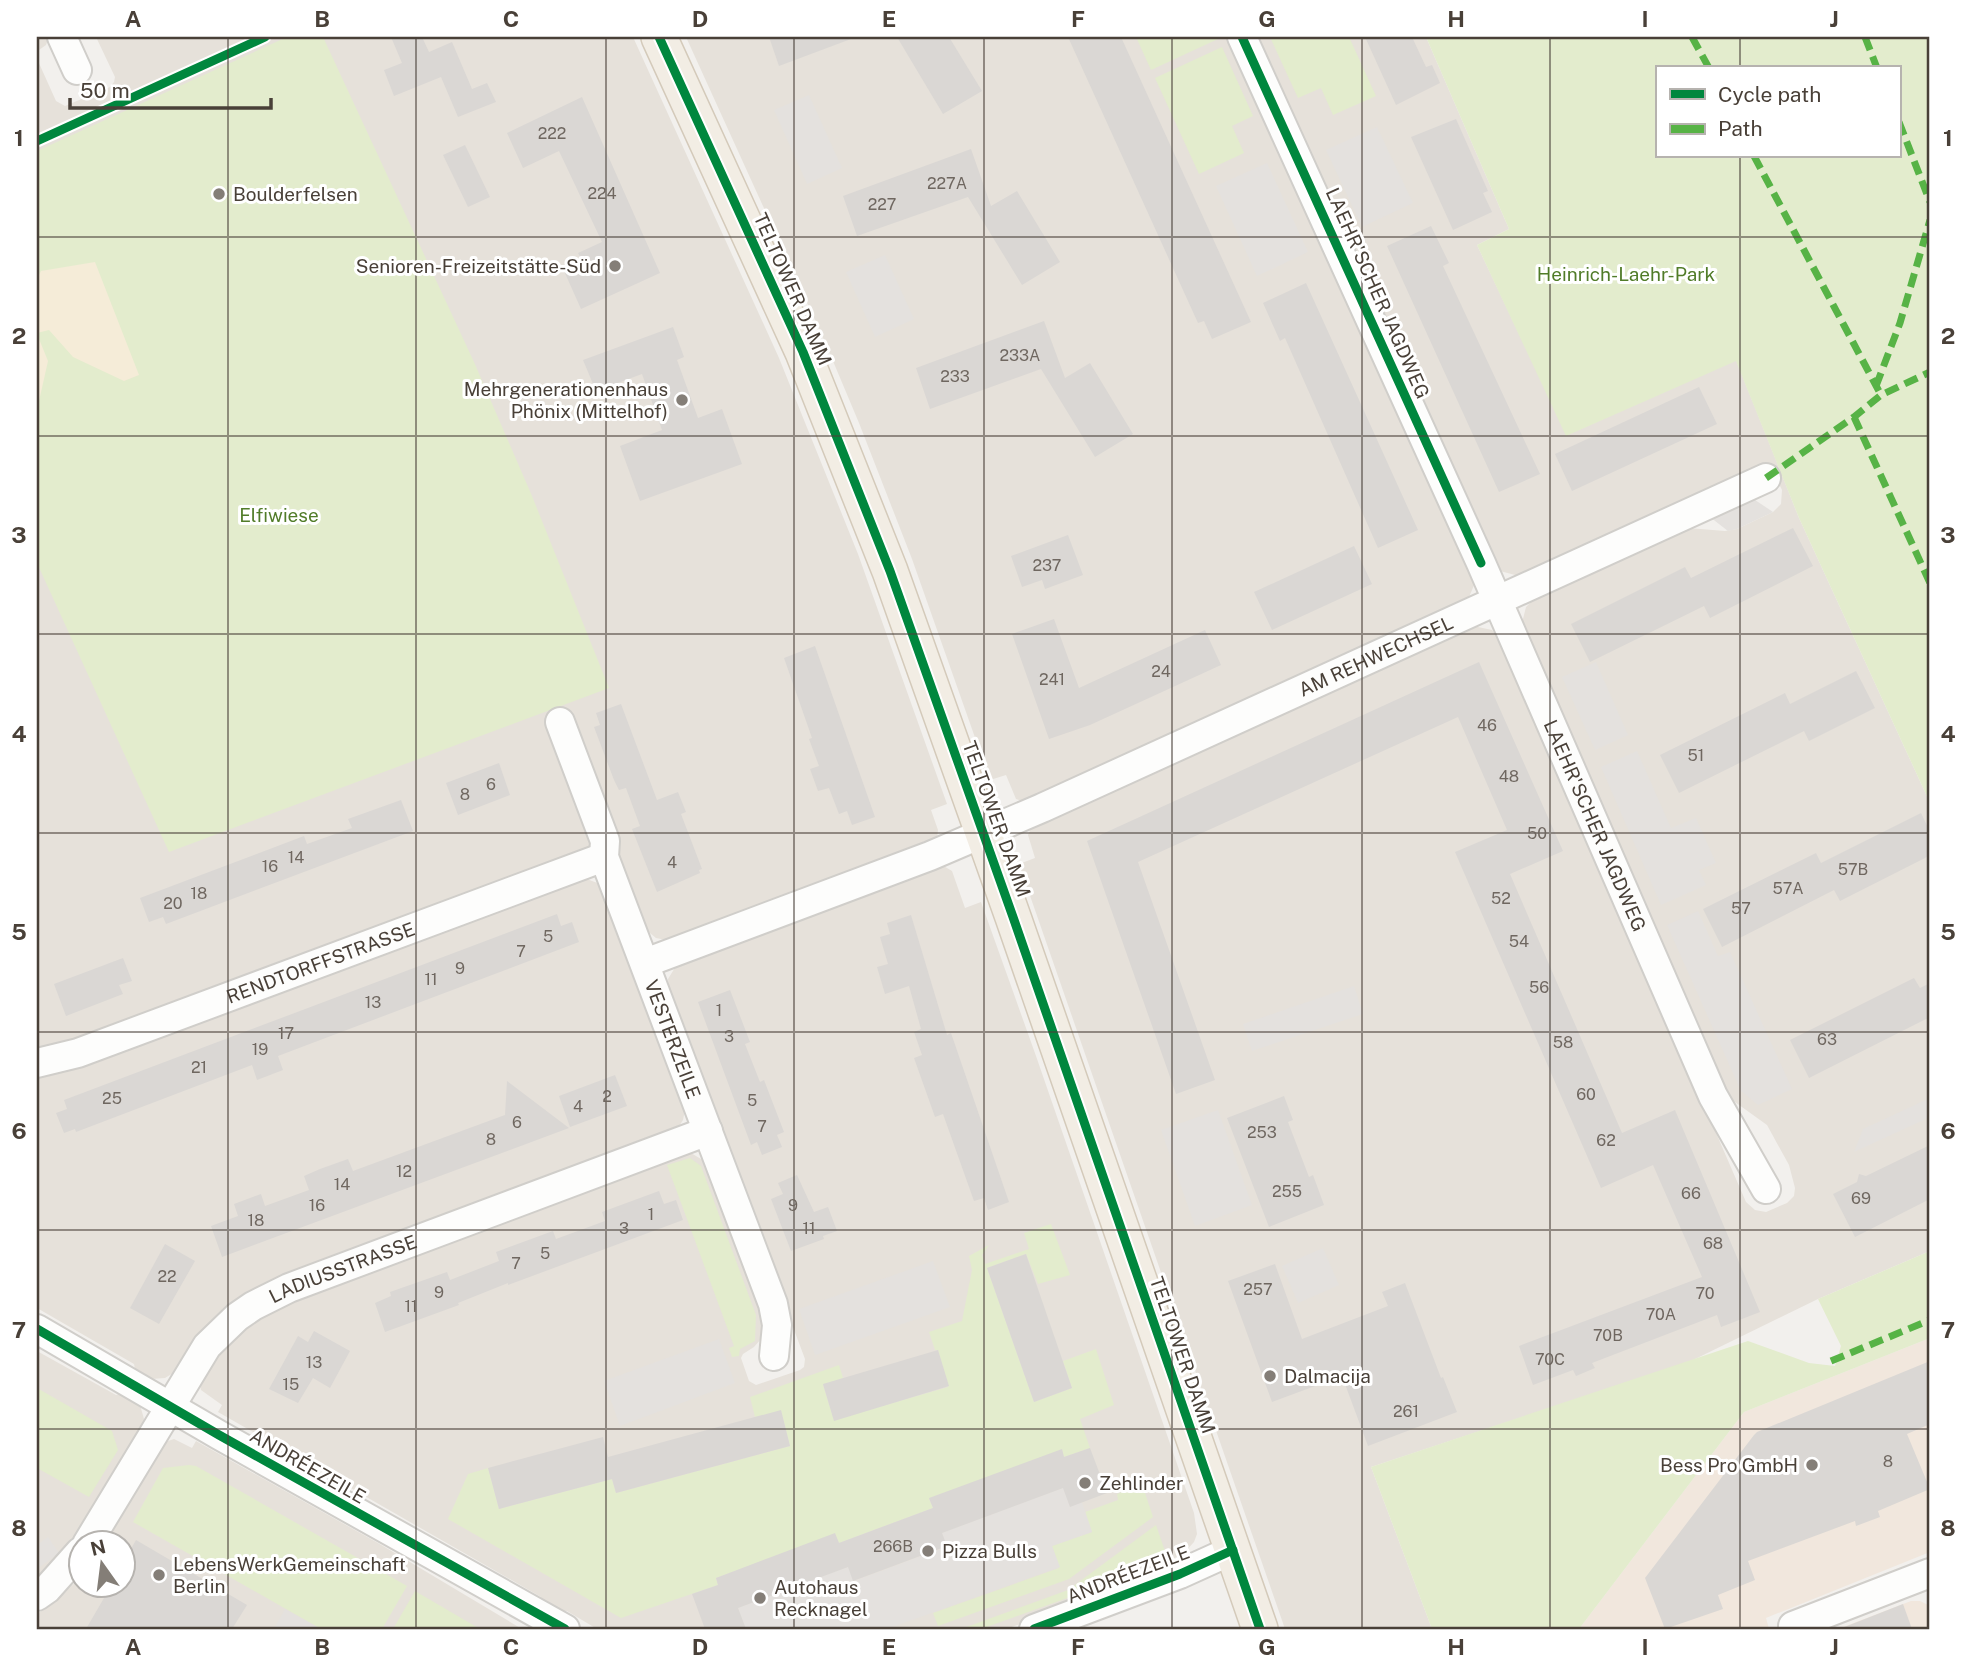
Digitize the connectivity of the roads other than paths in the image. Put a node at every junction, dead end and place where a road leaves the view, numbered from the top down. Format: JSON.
{"nodes":[{"id":1,"x":62,"y":37,"type":"edge"},
{"id":2,"x":659,"y":37,"type":"edge"},
{"id":3,"x":1242,"y":37,"type":"edge"},
{"id":4,"x":77,"y":70,"type":"dead end"},
{"id":5,"x":1766,"y":478,"type":"dead end"},
{"id":6,"x":1498,"y":601,"type":"junction"},
{"id":7,"x":560,"y":722,"type":"dead end"},
{"id":8,"x":983,"y":833,"type":"junction"},
{"id":9,"x":604,"y":857,"type":"junction"},
{"id":10,"x":645,"y":963,"type":"junction"},
{"id":11,"x":37,"y":1063,"type":"edge"},
{"id":12,"x":708,"y":1131,"type":"junction"},
{"id":13,"x":1766,"y":1189,"type":"dead end"},
{"id":14,"x":37,"y":1329,"type":"edge"},
{"id":15,"x":774,"y":1356,"type":"dead end"},
{"id":16,"x":171,"y":1408,"type":"junction"},
{"id":17,"x":96,"y":1530,"type":"edge"},
{"id":18,"x":1233,"y":1549,"type":"junction"},
{"id":19,"x":66,"y":1568,"type":"edge"},
{"id":20,"x":1930,"y":1573,"type":"edge"},
{"id":21,"x":37,"y":1596,"type":"edge"},
{"id":22,"x":1793,"y":1626,"type":"dead end"},
{"id":23,"x":565,"y":1629,"type":"edge"},
{"id":24,"x":1034,"y":1629,"type":"edge"},
{"id":25,"x":1260,"y":1629,"type":"edge"}],
"edges":[{"from":1,"to":4,"type":"street"},
{"from":2,"to":8,"type":"main road","name":"TELTOWER DAMM"},
{"from":3,"to":6,"type":"street","name":"LAEHR'SCHER JAGDWEG"},
{"from":5,"to":6,"type":"street","name":"AM REHWECHSEL"},
{"from":6,"to":8,"type":"street","name":"AM REHWECHSEL"},
{"from":6,"to":13,"type":"street","name":"LAEHR'SCHER JAGDWEG"},
{"from":7,"to":9,"type":"street","name":"VESTERZEILE"},
{"from":8,"to":10,"type":"street"},
{"from":8,"to":18,"type":"main road","name":"TELTOWER DAMM"},
{"from":9,"to":10,"type":"street","name":"VESTERZEILE"},
{"from":9,"to":11,"type":"street","name":"RENDTORFFSTRASSE"},
{"from":10,"to":12,"type":"street","name":"VESTERZEILE"},
{"from":12,"to":15,"type":"street","name":"VESTERZEILE"},
{"from":12,"to":16,"type":"street","name":"LADIUSSTRASSE"},
{"from":14,"to":16,"type":"street","name":"ANDRÉEZEILE"},
{"from":16,"to":17,"type":"street","name":"LADIUSSTRASSE"},
{"from":16,"to":23,"type":"street","name":"ANDRÉEZEILE"},
{"from":18,"to":24,"type":"street","name":"ANDRÉEZEILE"},
{"from":18,"to":25,"type":"main road","name":"TELTOWER DAMM"},
{"from":19,"to":21,"type":"street"},
{"from":20,"to":22,"type":"street"}]}
